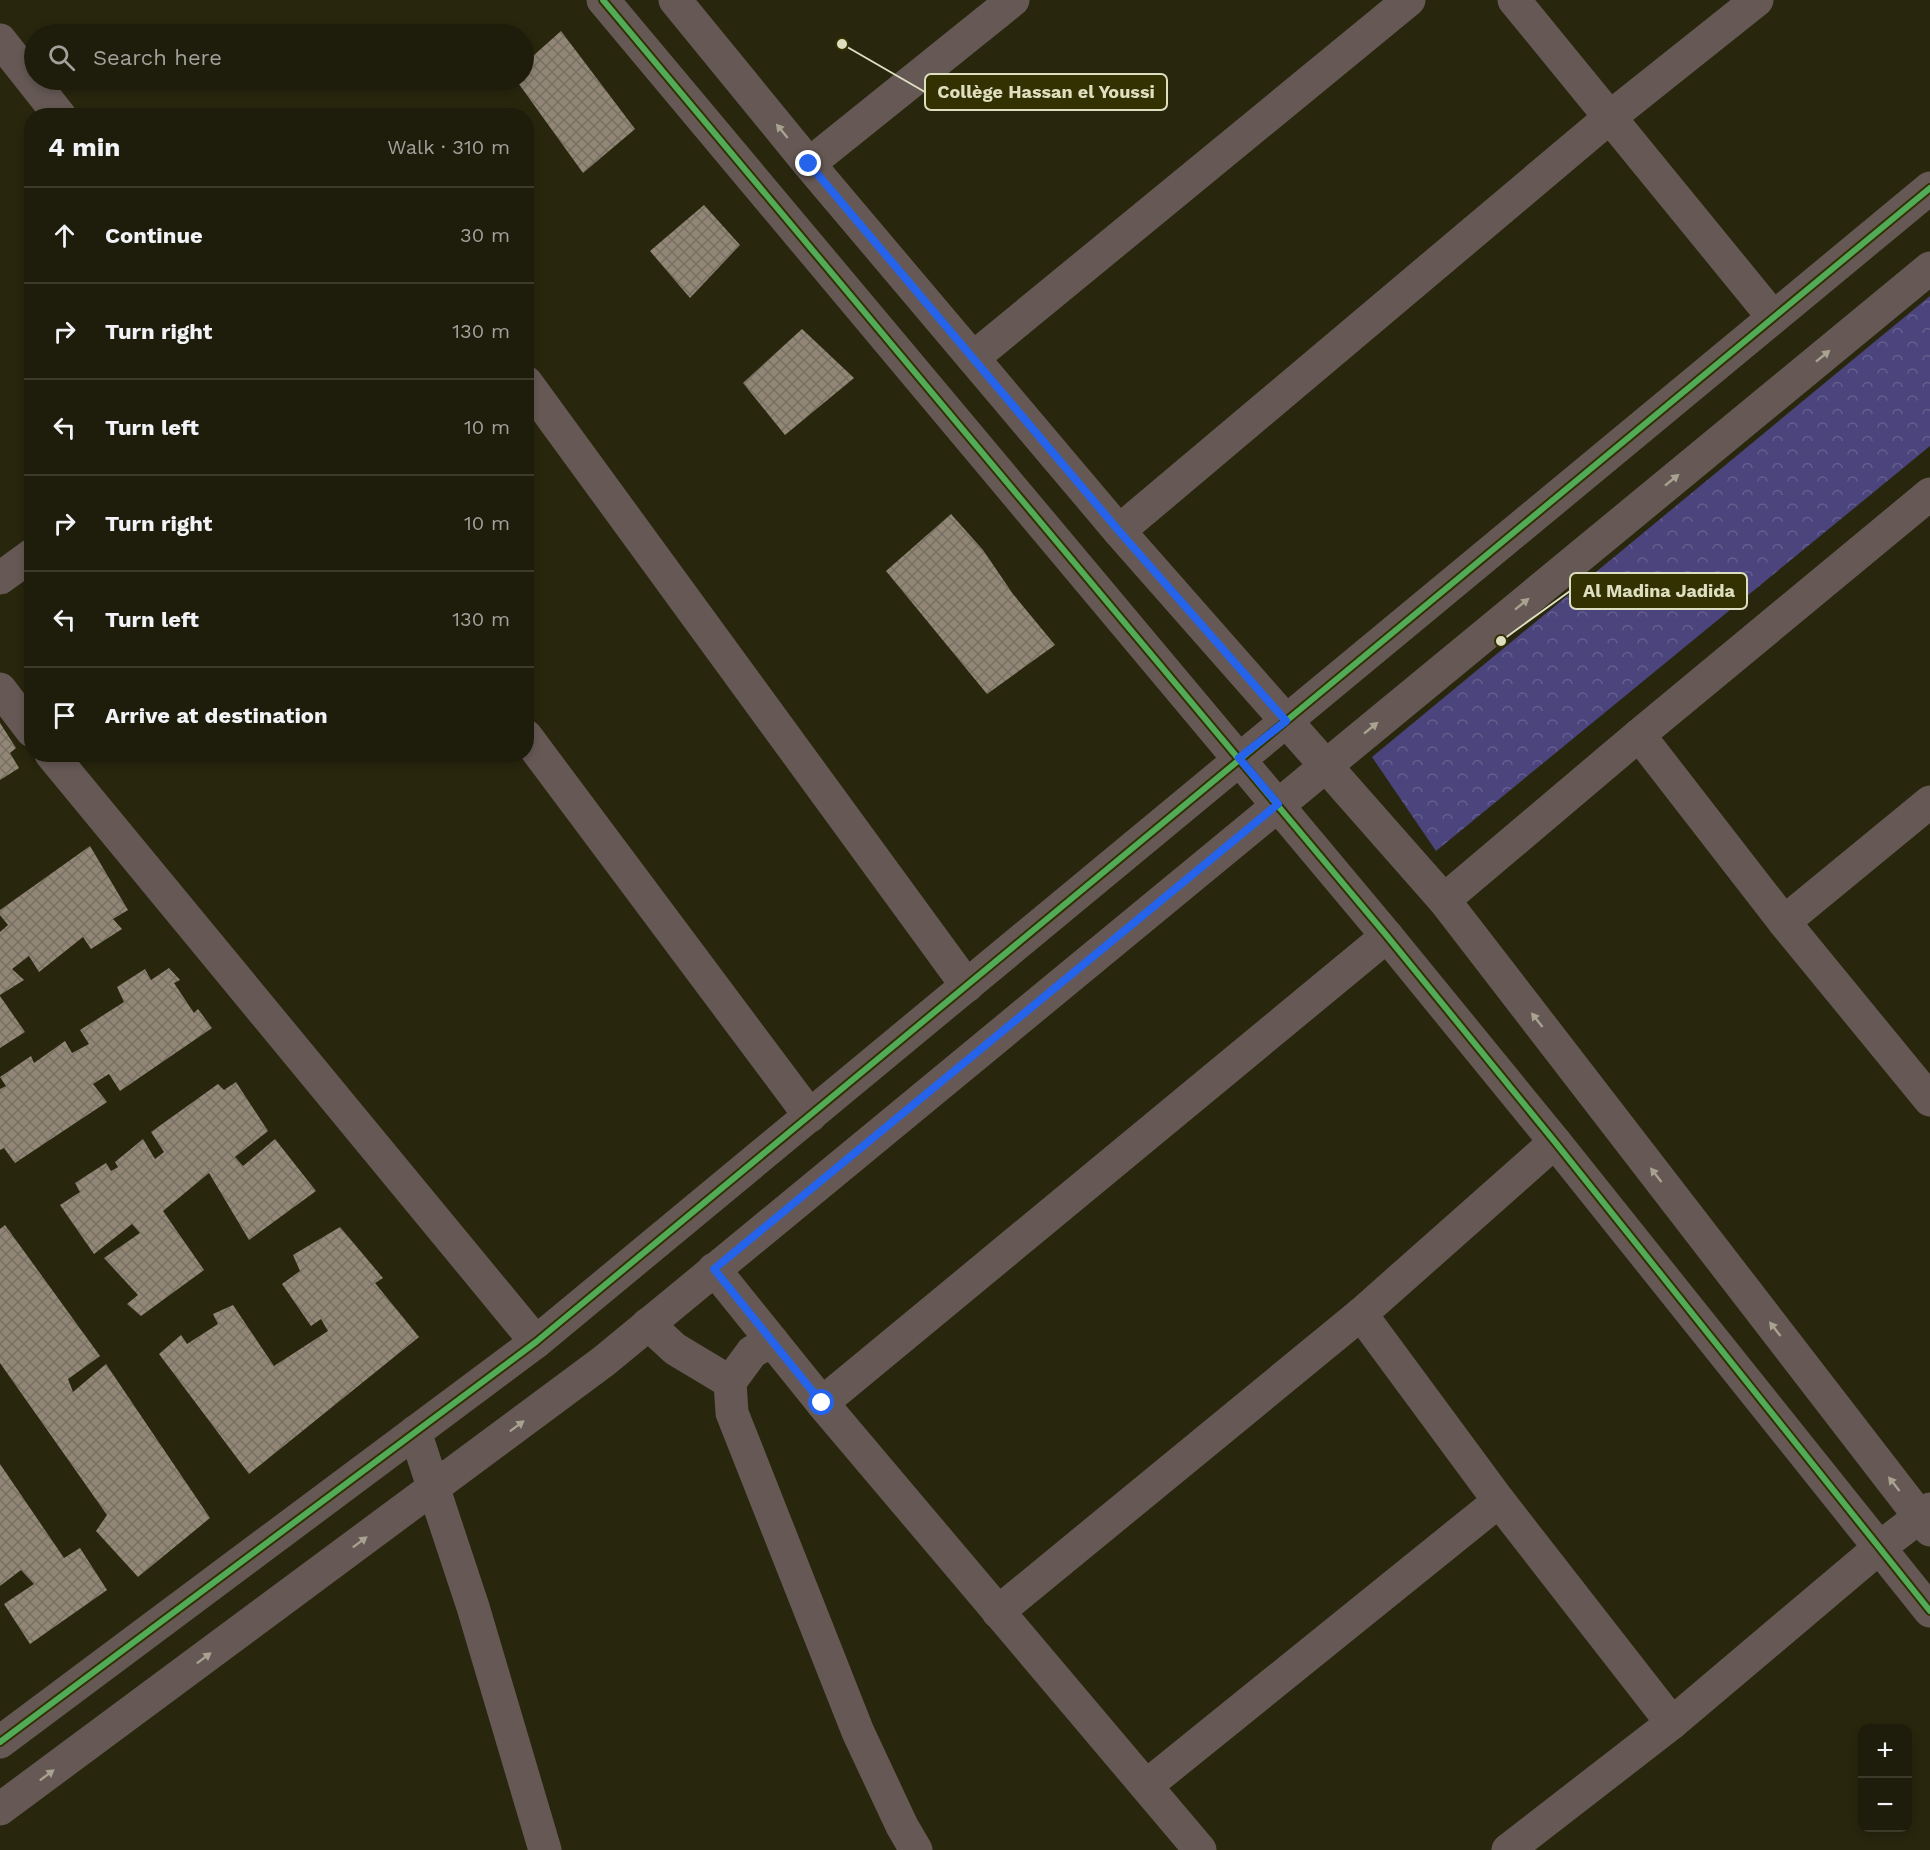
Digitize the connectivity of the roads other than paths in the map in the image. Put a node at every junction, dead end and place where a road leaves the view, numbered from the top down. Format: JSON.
{"nodes":[{"id":1,"x":603,"y":0,"type":"edge"},
{"id":2,"x":675,"y":0,"type":"edge"},
{"id":3,"x":1013,"y":0,"type":"edge"},
{"id":4,"x":1408,"y":0,"type":"edge"},
{"id":5,"x":1514,"y":0,"type":"edge"},
{"id":6,"x":1757,"y":0,"type":"edge"},
{"id":7,"x":0,"y":40,"type":"edge"},
{"id":8,"x":24,"y":70,"type":"edge"},
{"id":9,"x":39,"y":90,"type":"edge"},
{"id":10,"x":54,"y":108,"type":"edge"},
{"id":11,"x":1609,"y":118,"type":"junction"},
{"id":12,"x":809,"y":164,"type":"junction"},
{"id":13,"x":1930,"y":188,"type":"edge"},
{"id":14,"x":1930,"y":268,"type":"edge"},
{"id":15,"x":1773,"y":317,"type":"junction"},
{"id":16,"x":973,"y":358,"type":"junction"},
{"id":17,"x":534,"y":399,"type":"edge"},
{"id":18,"x":1930,"y":494,"type":"edge"},
{"id":19,"x":1119,"y":531,"type":"junction"},
{"id":20,"x":24,"y":561,"type":"edge"},
{"id":21,"x":0,"y":578,"type":"edge"},
{"id":22,"x":0,"y":688,"type":"edge"},
{"id":23,"x":24,"y":720,"type":"edge"},
{"id":24,"x":1286,"y":721,"type":"junction"},
{"id":25,"x":1639,"y":735,"type":"junction"},
{"id":26,"x":534,"y":747,"type":"edge"},
{"id":27,"x":1239,"y":758,"type":"junction"},
{"id":28,"x":58,"y":762,"type":"edge"},
{"id":29,"x":1326,"y":765,"type":"junction"},
{"id":30,"x":1930,"y":802,"type":"edge"},
{"id":31,"x":1278,"y":804,"type":"junction"},
{"id":32,"x":1444,"y":900,"type":"junction"},
{"id":33,"x":1784,"y":922,"type":"junction"},
{"id":34,"x":1387,"y":936,"type":"junction"},
{"id":35,"x":967,"y":986,"type":"junction"},
{"id":36,"x":1930,"y":1101,"type":"edge"},
{"id":37,"x":810,"y":1116,"type":"junction"},
{"id":38,"x":1555,"y":1142,"type":"junction"},
{"id":39,"x":714,"y":1269,"type":"junction"},
{"id":40,"x":1361,"y":1314,"type":"junction"},
{"id":41,"x":648,"y":1324,"type":"junction"},
{"id":42,"x":772,"y":1341,"type":"junction"},
{"id":43,"x":536,"y":1342,"type":"junction"},
{"id":44,"x":730,"y":1382,"type":"junction"},
{"id":45,"x":822,"y":1403,"type":"junction"},
{"id":46,"x":415,"y":1432,"type":"junction"},
{"id":47,"x":433,"y":1488,"type":"junction"},
{"id":48,"x":1499,"y":1501,"type":"junction"},
{"id":49,"x":1927,"y":1519,"type":"edge"},
{"id":50,"x":1879,"y":1548,"type":"junction"},
{"id":51,"x":1930,"y":1611,"type":"edge"},
{"id":52,"x":998,"y":1612,"type":"junction"},
{"id":53,"x":1672,"y":1723,"type":"junction"},
{"id":54,"x":0,"y":1742,"type":"edge"},
{"id":55,"x":1146,"y":1786,"type":"junction"},
{"id":56,"x":0,"y":1809,"type":"edge"},
{"id":57,"x":545,"y":1850,"type":"edge"},
{"id":58,"x":916,"y":1850,"type":"edge"},
{"id":59,"x":1200,"y":1850,"type":"edge"},
{"id":60,"x":1508,"y":1850,"type":"edge"}],
"edges":[{"from":1,"to":27,"type":"street"},
{"from":12,"to":2,"type":"street","one_way":true},
{"from":3,"to":12,"type":"street"},
{"from":4,"to":16,"type":"street"},
{"from":5,"to":11,"type":"street"},
{"from":6,"to":11,"type":"street"},
{"from":7,"to":8,"type":"street"},
{"from":9,"to":10,"type":"street"},
{"from":11,"to":15,"type":"street"},
{"from":11,"to":19,"type":"street"},
{"from":12,"to":16,"type":"street"},
{"from":13,"to":15,"type":"street"},
{"from":29,"to":14,"type":"street","one_way":true},
{"from":15,"to":24,"type":"street"},
{"from":16,"to":19,"type":"street"},
{"from":17,"to":35,"type":"street"},
{"from":18,"to":25,"type":"street"},
{"from":19,"to":24,"type":"street"},
{"from":20,"to":21,"type":"street"},
{"from":22,"to":23,"type":"street"},
{"from":24,"to":27,"type":"street"},
{"from":24,"to":29,"type":"street"},
{"from":25,"to":32,"type":"street"},
{"from":25,"to":33,"type":"street"},
{"from":26,"to":37,"type":"street"},
{"from":27,"to":31,"type":"street"},
{"from":27,"to":35,"type":"street"},
{"from":28,"to":43,"type":"street"},
{"from":29,"to":31,"type":"street"},
{"from":29,"to":32,"type":"street"},
{"from":30,"to":33,"type":"street"},
{"from":31,"to":34,"type":"street"},
{"from":31,"to":39,"type":"street"},
{"from":49,"to":32,"type":"street","one_way":true},
{"from":33,"to":36,"type":"street"},
{"from":34,"to":38,"type":"street"},
{"from":34,"to":45,"type":"street"},
{"from":35,"to":37,"type":"street"},
{"from":37,"to":43,"type":"street"},
{"from":38,"to":40,"type":"street"},
{"from":38,"to":50,"type":"street"},
{"from":39,"to":41,"type":"street"},
{"from":39,"to":42,"type":"street"},
{"from":40,"to":48,"type":"street"},
{"from":40,"to":52,"type":"street"},
{"from":41,"to":44,"type":"street"},
{"from":47,"to":41,"type":"street","one_way":true},
{"from":42,"to":44,"type":"street"},
{"from":42,"to":45,"type":"street"},
{"from":43,"to":46,"type":"street"},
{"from":44,"to":58,"type":"street"},
{"from":45,"to":52,"type":"street"},
{"from":46,"to":47,"type":"street"},
{"from":46,"to":54,"type":"street"},
{"from":56,"to":47,"type":"street","one_way":true},
{"from":47,"to":57,"type":"street"},
{"from":48,"to":53,"type":"street"},
{"from":48,"to":55,"type":"street"},
{"from":49,"to":50,"type":"street"},
{"from":50,"to":51,"type":"street"},
{"from":50,"to":53,"type":"street"},
{"from":52,"to":55,"type":"street"},
{"from":53,"to":60,"type":"street"},
{"from":55,"to":59,"type":"street"}]}
